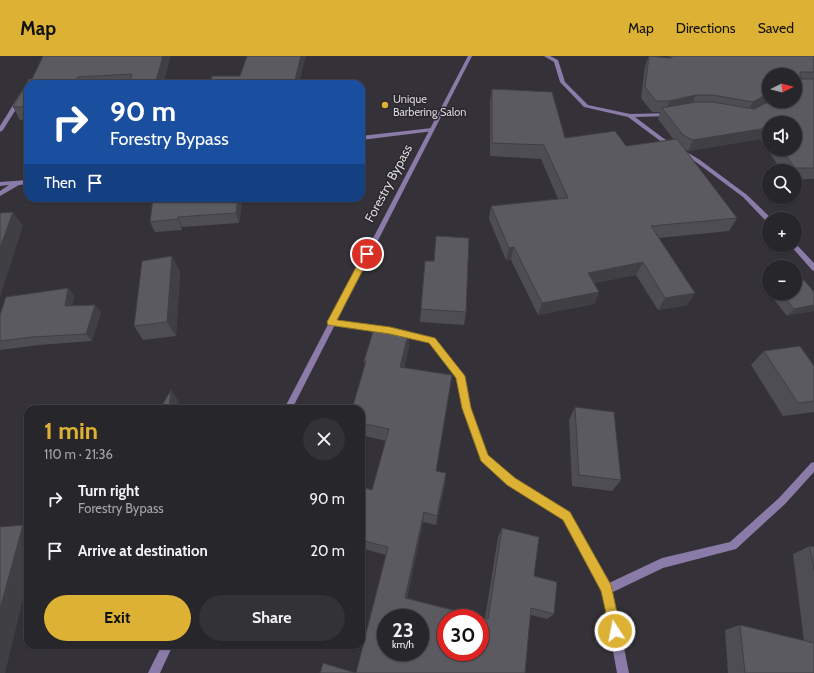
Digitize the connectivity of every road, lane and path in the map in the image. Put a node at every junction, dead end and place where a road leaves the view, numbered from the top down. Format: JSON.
{"nodes":[{"id":1,"x":470,"y":56,"type":"edge"},
{"id":2,"x":546,"y":56,"type":"edge"},
{"id":3,"x":24,"y":93,"type":"edge"},
{"id":4,"x":678,"y":112,"type":"edge"},
{"id":5,"x":630,"y":116,"type":"junction"},
{"id":6,"x":0,"y":130,"type":"edge"},
{"id":7,"x":432,"y":130,"type":"junction"},
{"id":8,"x":365,"y":138,"type":"edge"},
{"id":9,"x":24,"y":182,"type":"edge"},
{"id":10,"x":17,"y":183,"type":"junction"},
{"id":11,"x":0,"y":184,"type":"edge"},
{"id":12,"x":0,"y":194,"type":"edge"},
{"id":13,"x":762,"y":213,"type":"edge"},
{"id":14,"x":799,"y":252,"type":"edge"},
{"id":15,"x":814,"y":268,"type":"edge"},
{"id":16,"x":332,"y":322,"type":"junction"},
{"id":17,"x":290,"y":405,"type":"edge"},
{"id":18,"x":814,"y":466,"type":"edge"},
{"id":19,"x":607,"y":589,"type":"junction"},
{"id":20,"x":166,"y":649,"type":"edge"},
{"id":21,"x":154,"y":673,"type":"edge"},
{"id":22,"x":623,"y":673,"type":"edge"}],
"edges":[{"from":1,"to":7,"type":"street","name":"Forestry Bypass"},
{"from":2,"to":5,"type":"street"},
{"from":3,"to":6,"type":"street"},
{"from":4,"to":5,"type":"street"},
{"from":5,"to":13,"type":"street"},
{"from":7,"to":8,"type":"street"},
{"from":7,"to":16,"type":"street","name":"Forestry Bypass"},
{"from":9,"to":10,"type":"street"},
{"from":10,"to":11,"type":"street"},
{"from":10,"to":12,"type":"street"},
{"from":14,"to":15,"type":"street"},
{"from":16,"to":17,"type":"street","name":"Forestry Bypass"},
{"from":16,"to":19,"type":"street"},
{"from":18,"to":19,"type":"street"},
{"from":19,"to":22,"type":"street"},
{"from":20,"to":21,"type":"street"}]}
